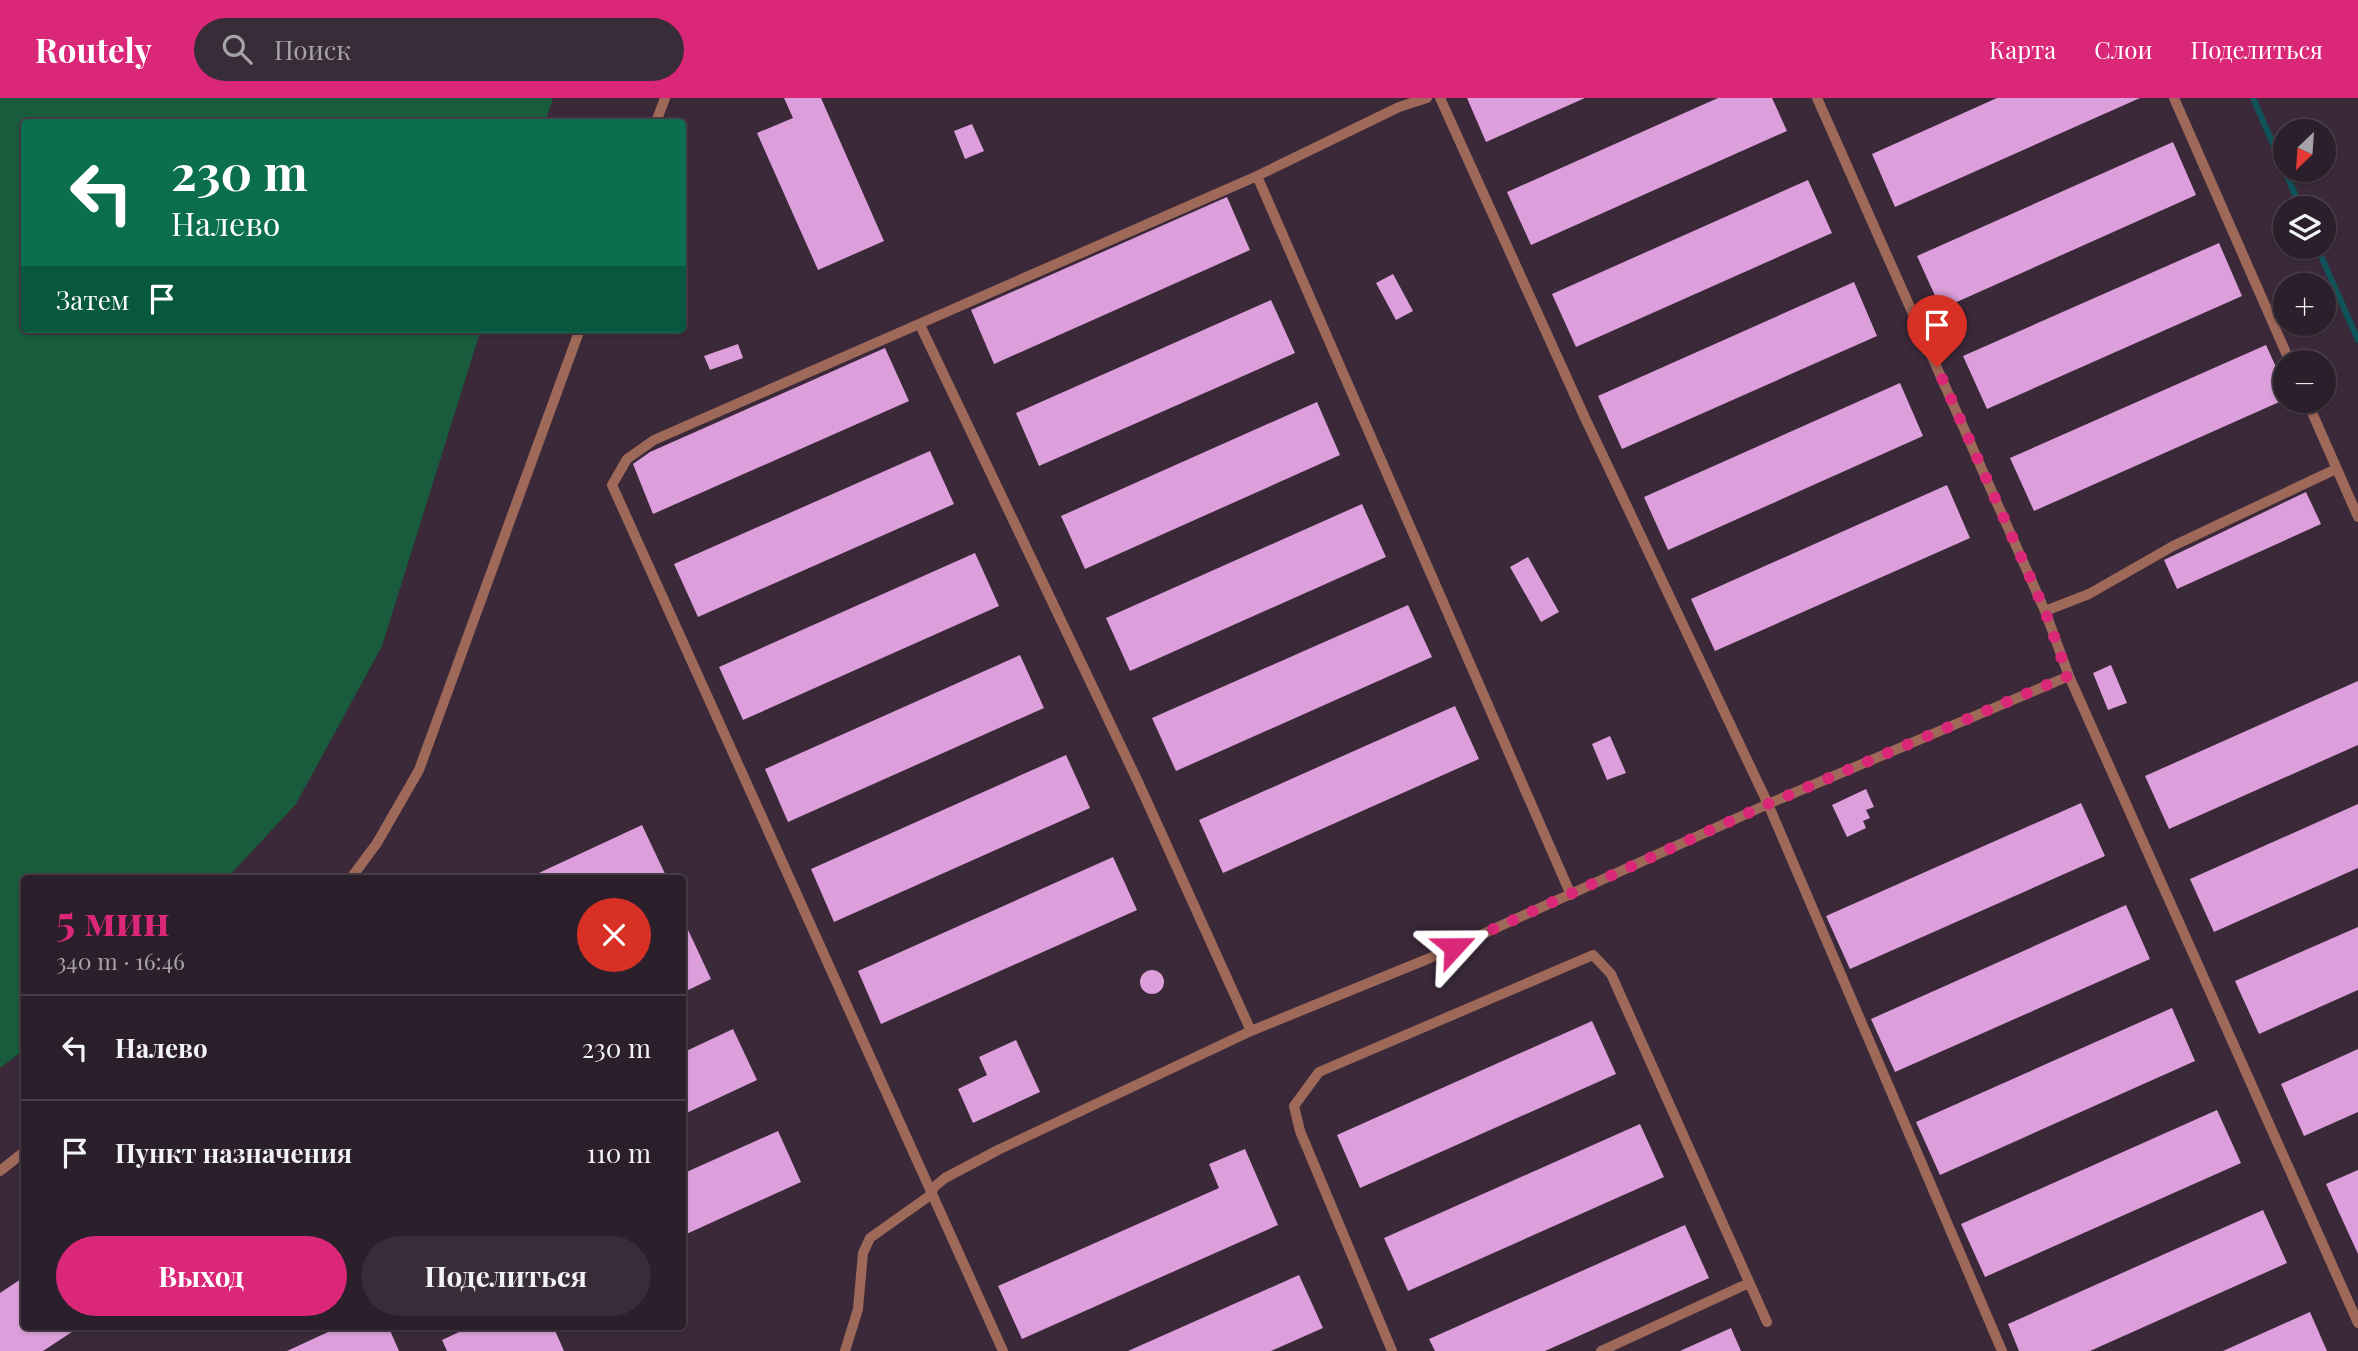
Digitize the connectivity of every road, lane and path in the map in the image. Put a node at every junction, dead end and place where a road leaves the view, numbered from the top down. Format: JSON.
{"nodes":[{"id":1,"x":665,"y":98,"type":"edge"},
{"id":2,"x":1391,"y":98,"type":"edge"},
{"id":3,"x":1427,"y":98,"type":"edge"},
{"id":4,"x":1440,"y":98,"type":"edge"},
{"id":5,"x":1817,"y":98,"type":"edge"},
{"id":6,"x":2175,"y":98,"type":"edge"},
{"id":7,"x":1399,"y":107,"type":"junction"},
{"id":8,"x":657,"y":119,"type":"edge"},
{"id":9,"x":1257,"y":176,"type":"junction"},
{"id":10,"x":920,"y":325,"type":"junction"},
{"id":11,"x":579,"y":333,"type":"edge"},
{"id":12,"x":2285,"y":350,"type":"edge"},
{"id":13,"x":2312,"y":413,"type":"edge"},
{"id":14,"x":2336,"y":468,"type":"junction"},
{"id":15,"x":2358,"y":517,"type":"edge"},
{"id":16,"x":2045,"y":611,"type":"junction"},
{"id":17,"x":2068,"y":676,"type":"junction"},
{"id":18,"x":1768,"y":804,"type":"junction"},
{"id":19,"x":353,"y":875,"type":"edge"},
{"id":20,"x":1572,"y":895,"type":"junction"},
{"id":21,"x":1251,"y":1031,"type":"junction"},
{"id":22,"x":21,"y":1154,"type":"edge"},
{"id":23,"x":0,"y":1171,"type":"edge"},
{"id":24,"x":932,"y":1194,"type":"junction"},
{"id":25,"x":1749,"y":1283,"type":"junction"},
{"id":26,"x":1767,"y":1322,"type":"dead end"},
{"id":27,"x":2358,"y":1322,"type":"edge"},
{"id":28,"x":845,"y":1351,"type":"edge"},
{"id":29,"x":1003,"y":1351,"type":"edge"},
{"id":30,"x":1392,"y":1351,"type":"edge"},
{"id":31,"x":1601,"y":1351,"type":"edge"},
{"id":32,"x":2003,"y":1351,"type":"edge"}],
"edges":[{"from":1,"to":8,"type":"lane"},
{"from":2,"to":7,"type":"lane"},
{"from":3,"to":7,"type":"lane"},
{"from":4,"to":18,"type":"lane"},
{"from":5,"to":16,"type":"lane"},
{"from":6,"to":12,"type":"lane"},
{"from":7,"to":9,"type":"lane"},
{"from":9,"to":10,"type":"lane"},
{"from":9,"to":20,"type":"lane"},
{"from":10,"to":21,"type":"lane"},
{"from":10,"to":24,"type":"lane"},
{"from":11,"to":19,"type":"lane"},
{"from":13,"to":14,"type":"lane"},
{"from":14,"to":15,"type":"lane"},
{"from":14,"to":16,"type":"lane"},
{"from":16,"to":17,"type":"lane"},
{"from":17,"to":18,"type":"lane"},
{"from":17,"to":27,"type":"lane"},
{"from":18,"to":20,"type":"lane"},
{"from":18,"to":32,"type":"lane"},
{"from":20,"to":21,"type":"lane"},
{"from":21,"to":24,"type":"lane"},
{"from":22,"to":23,"type":"lane"},
{"from":24,"to":28,"type":"lane"},
{"from":24,"to":29,"type":"lane"},
{"from":25,"to":26,"type":"lane"},
{"from":25,"to":30,"type":"lane"},
{"from":25,"to":31,"type":"lane"}]}
